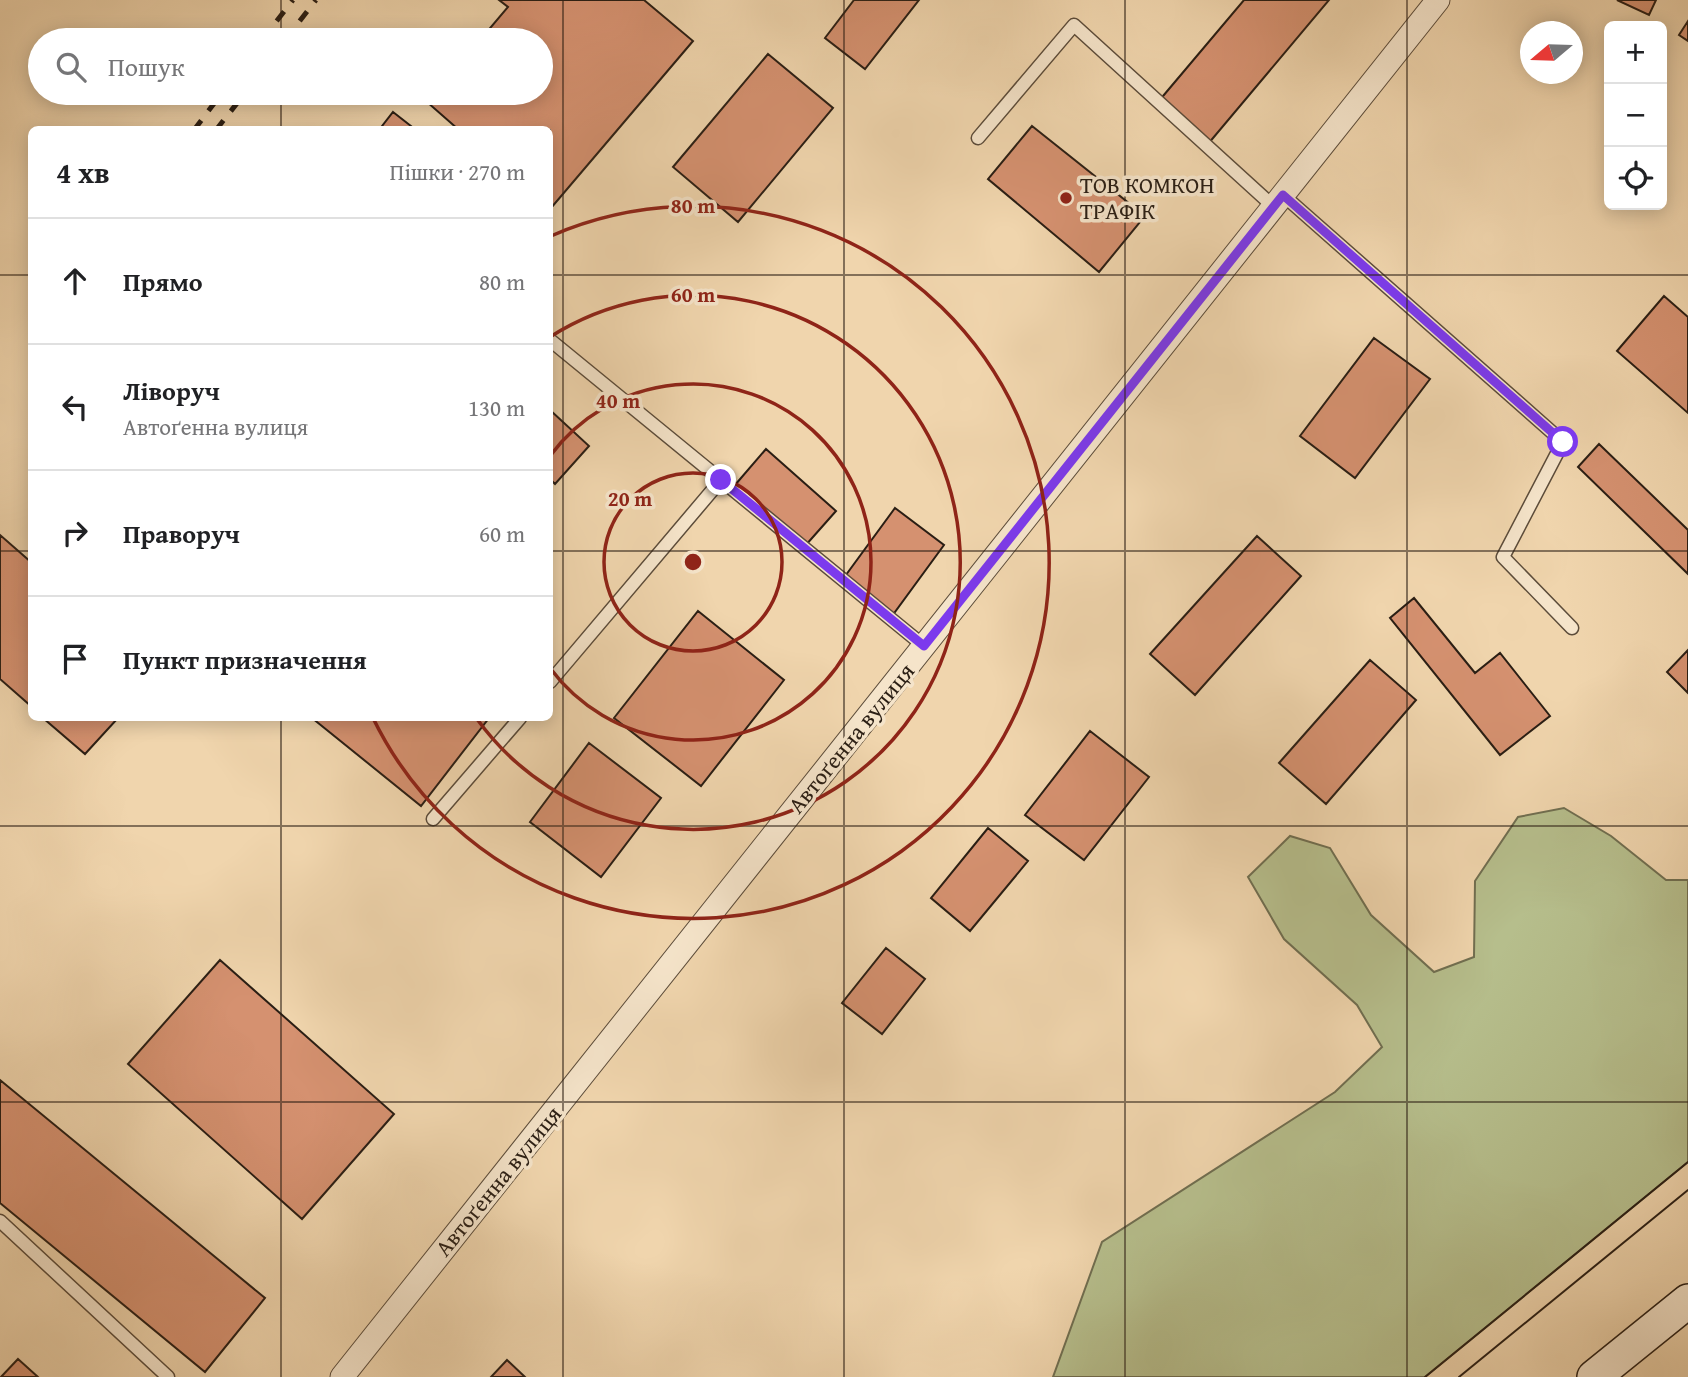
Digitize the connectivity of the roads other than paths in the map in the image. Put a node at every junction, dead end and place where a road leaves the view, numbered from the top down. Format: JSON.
{"nodes":[{"id":1,"x":1438,"y":0,"type":"edge"},
{"id":2,"x":978,"y":138,"type":"dead end"},
{"id":3,"x":1278,"y":201,"type":"junction"},
{"id":4,"x":553,"y":342,"type":"edge"},
{"id":5,"x":721,"y":480,"type":"junction"},
{"id":6,"x":1572,"y":628,"type":"dead end"},
{"id":7,"x":924,"y":646,"type":"junction"},
{"id":8,"x":553,"y":678,"type":"edge"},
{"id":9,"x":517,"y":721,"type":"edge"},
{"id":10,"x":433,"y":819,"type":"dead end"},
{"id":11,"x":0,"y":1221,"type":"edge"},
{"id":12,"x":1688,"y":1301,"type":"edge"},
{"id":13,"x":168,"y":1377,"type":"edge"},
{"id":14,"x":342,"y":1377,"type":"edge"},
{"id":15,"x":1594,"y":1377,"type":"edge"}],
"edges":[{"from":1,"to":3,"type":"street","name":"Автоґенна вулиця"},
{"from":2,"to":3,"type":"lane"},
{"from":3,"to":6,"type":"lane"},
{"from":3,"to":7,"type":"street","name":"Автоґенна вулиця"},
{"from":4,"to":5,"type":"lane"},
{"from":5,"to":7,"type":"lane"},
{"from":5,"to":8,"type":"lane"},
{"from":7,"to":14,"type":"street","name":"Автоґенна вулиця"},
{"from":9,"to":10,"type":"lane"},
{"from":11,"to":13,"type":"lane"},
{"from":12,"to":15,"type":"main road"}]}
